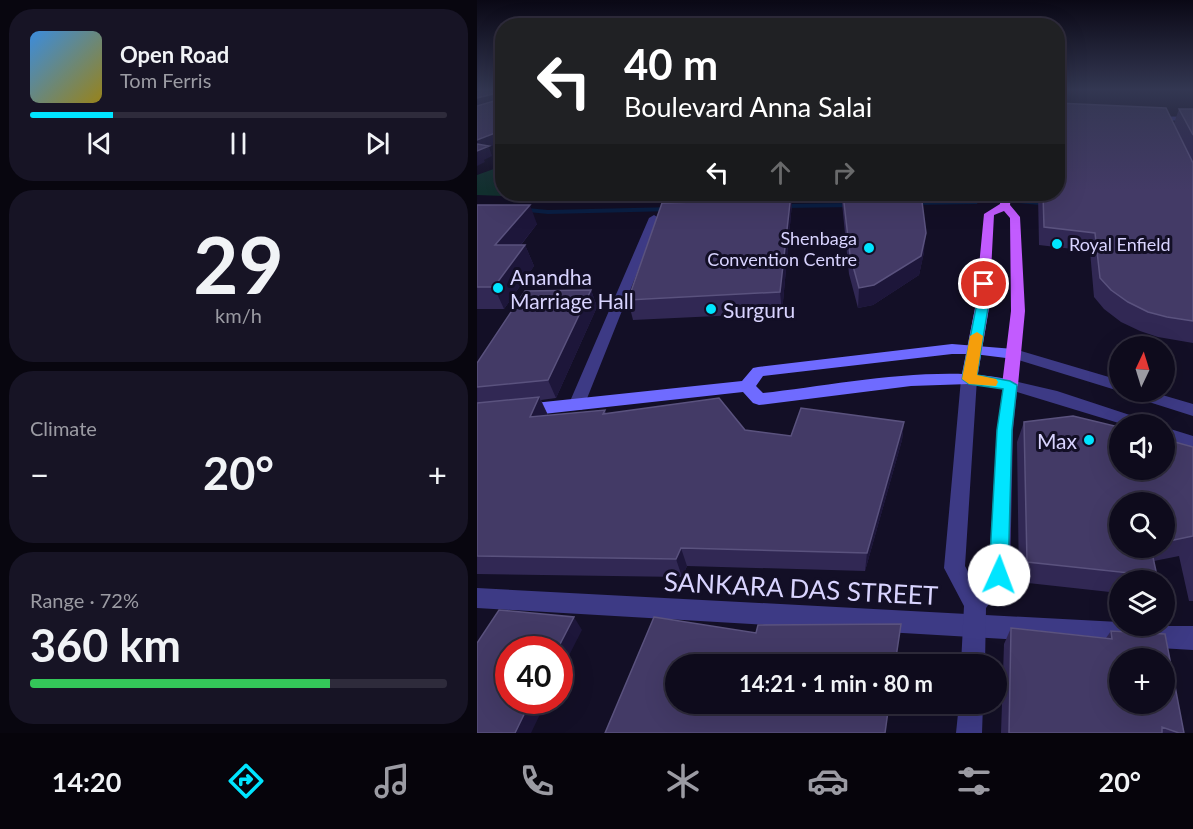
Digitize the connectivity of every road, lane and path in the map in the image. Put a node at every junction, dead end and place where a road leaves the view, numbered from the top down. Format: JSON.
{"nodes":[{"id":1,"x":1168,"y":123,"type":"edge"},
{"id":2,"x":1170,"y":129,"type":"edge"},
{"id":3,"x":1004,"y":201,"type":"edge"},
{"id":4,"x":1006,"y":201,"type":"edge"},
{"id":5,"x":654,"y":218,"type":"edge"},
{"id":6,"x":974,"y":349,"type":"junction"},
{"id":7,"x":1014,"y":354,"type":"junction"},
{"id":8,"x":969,"y":379,"type":"junction"},
{"id":9,"x":1109,"y":383,"type":"edge"},
{"id":10,"x":1010,"y":385,"type":"junction"},
{"id":11,"x":747,"y":386,"type":"junction"},
{"id":12,"x":1168,"y":402,"type":"edge"},
{"id":13,"x":576,"y":406,"type":"junction"},
{"id":14,"x":1193,"y":410,"type":"edge"},
{"id":15,"x":510,"y":412,"type":"edge"},
{"id":16,"x":1109,"y":414,"type":"edge"},
{"id":17,"x":1175,"y":437,"type":"edge"},
{"id":18,"x":1193,"y":443,"type":"edge"},
{"id":19,"x":477,"y":598,"type":"edge"},
{"id":20,"x":975,"y":604,"type":"junction"},
{"id":21,"x":975,"y":627,"type":"junction"},
{"id":22,"x":1193,"y":638,"type":"edge"},
{"id":23,"x":974,"y":654,"type":"edge"},
{"id":24,"x":970,"y":714,"type":"edge"},
{"id":25,"x":969,"y":733,"type":"edge"}],
"edges":[{"from":1,"to":2,"type":"street"},
{"from":3,"to":6,"type":"main road"},
{"from":4,"to":7,"type":"main road"},
{"from":5,"to":13,"type":"street"},
{"from":6,"to":7,"type":"main road"},
{"from":6,"to":8,"type":"main road"},
{"from":6,"to":11,"type":"main road"},
{"from":7,"to":9,"type":"street"},
{"from":7,"to":10,"type":"main road"},
{"from":8,"to":10,"type":"main road"},
{"from":8,"to":11,"type":"main road"},
{"from":8,"to":20,"type":"street"},
{"from":10,"to":16,"type":"street"},
{"from":10,"to":20,"type":"street"},
{"from":11,"to":13,"type":"main road"},
{"from":12,"to":14,"type":"street"},
{"from":13,"to":15,"type":"main road"},
{"from":17,"to":18,"type":"street"},
{"from":19,"to":21,"type":"street","name":"SANKARA DAS STREET"},
{"from":20,"to":21,"type":"street"},
{"from":21,"to":22,"type":"street","name":"SANKARA DAS STREET"},
{"from":21,"to":23,"type":"street"},
{"from":24,"to":25,"type":"street"}]}
